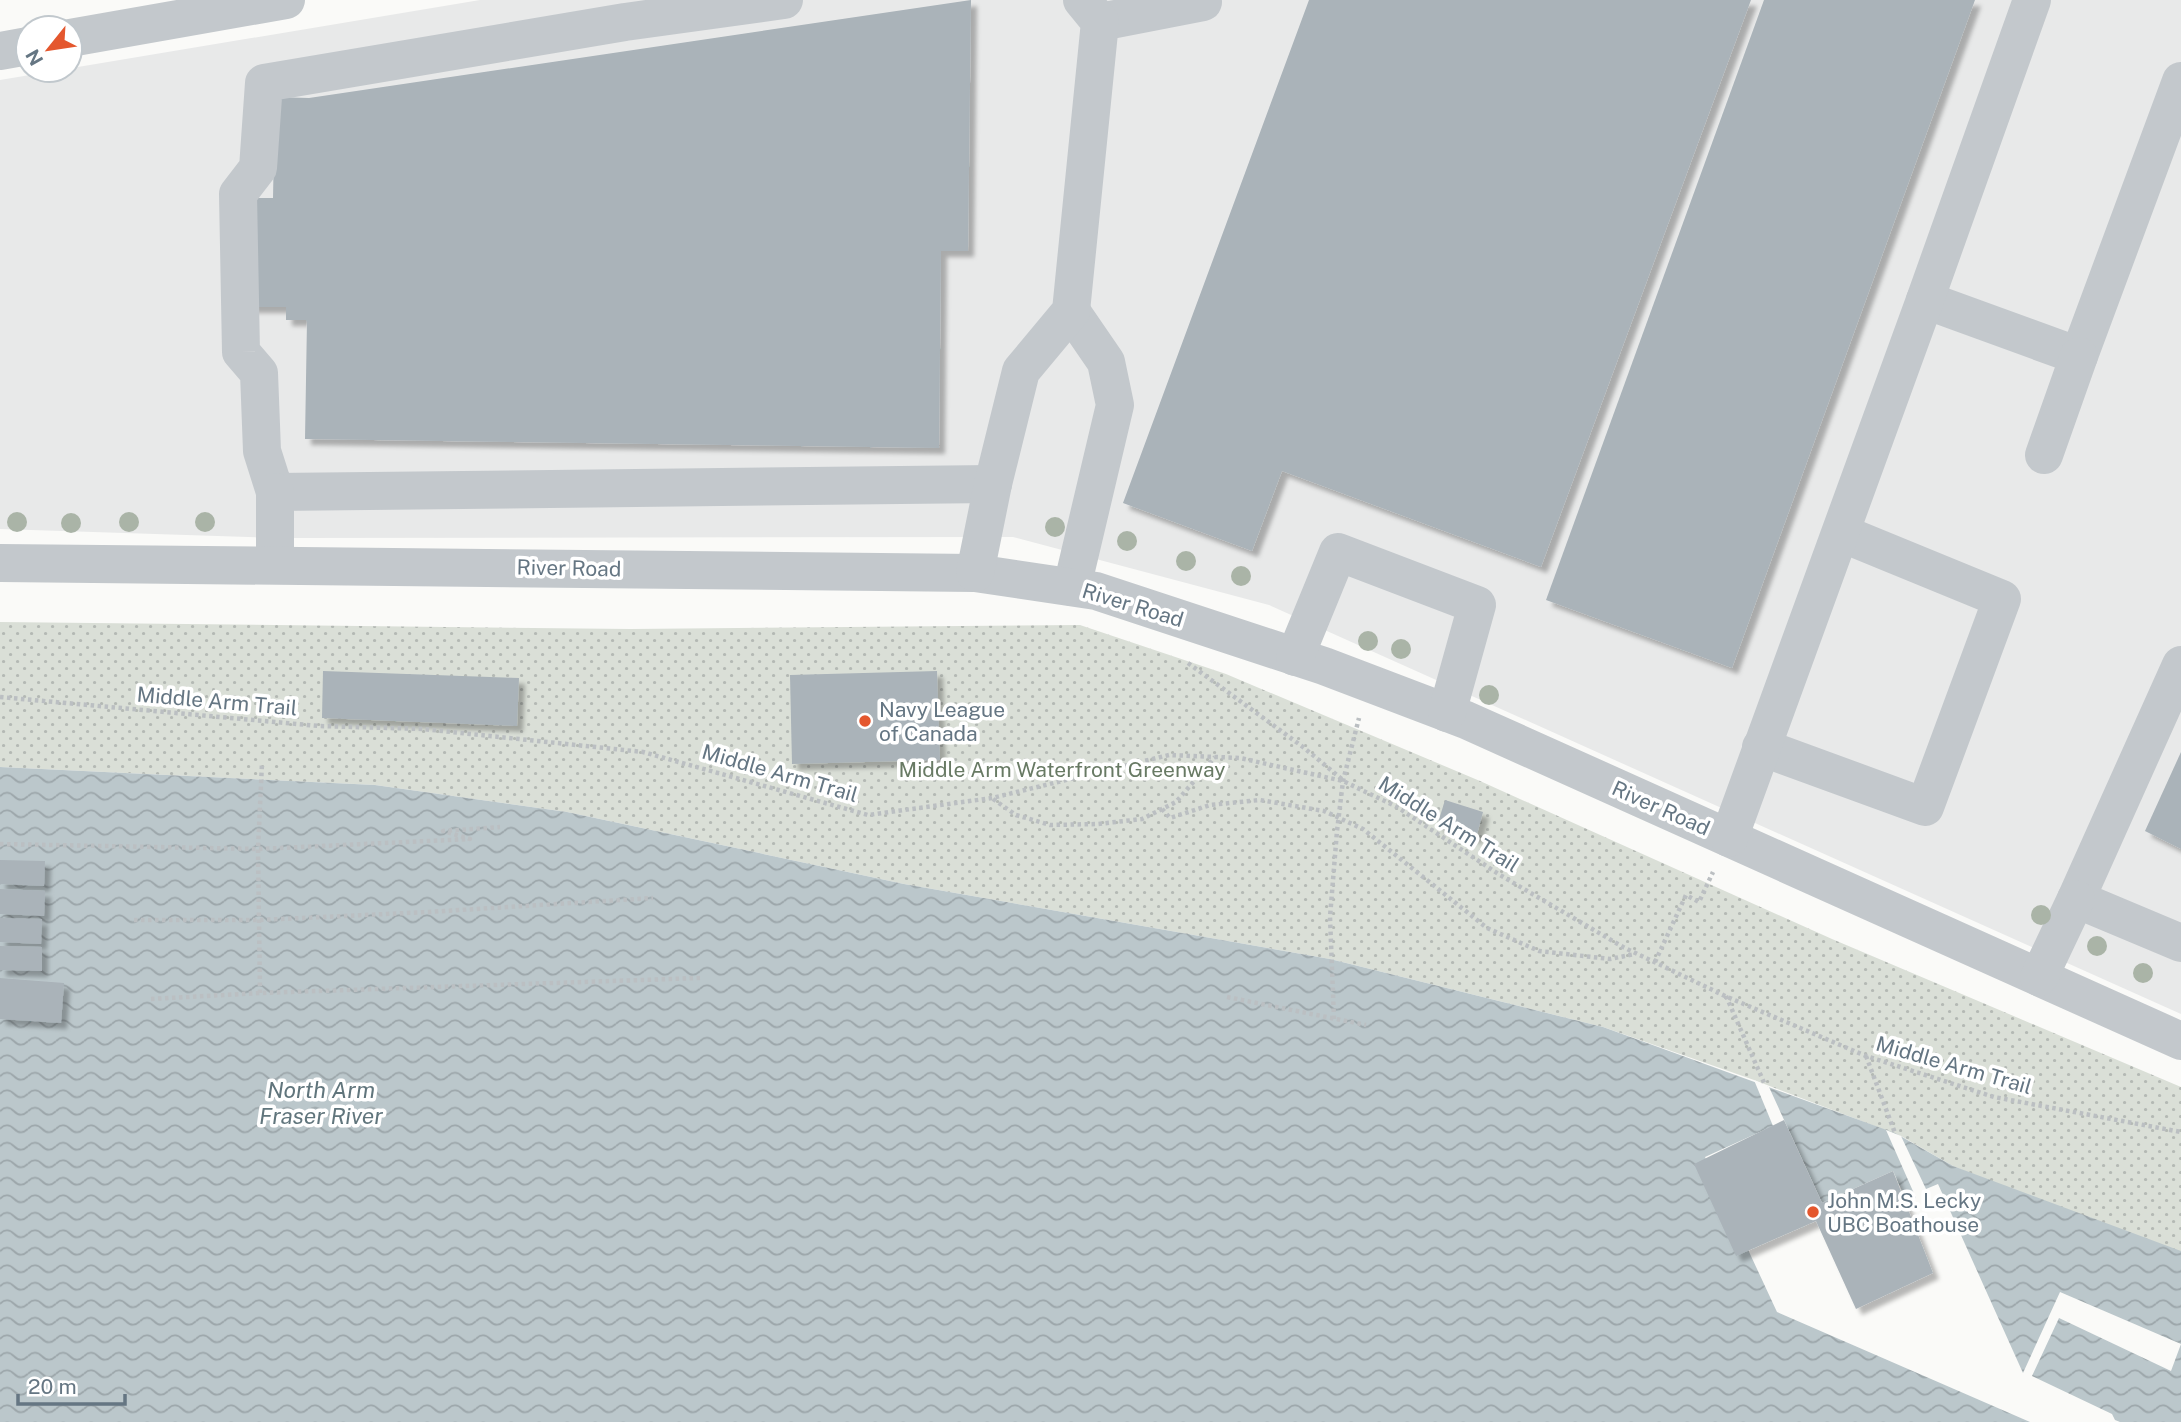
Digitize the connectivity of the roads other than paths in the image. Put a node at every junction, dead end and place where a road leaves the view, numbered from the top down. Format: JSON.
{"nodes":[{"id":1,"x":286,"y":0,"type":"edge"},
{"id":2,"x":784,"y":0,"type":"edge"},
{"id":3,"x":2032,"y":0,"type":"edge"},
{"id":4,"x":1203,"y":2,"type":"edge"},
{"id":5,"x":1091,"y":11,"type":"edge"},
{"id":6,"x":84,"y":36,"type":"edge"},
{"id":7,"x":2181,"y":81,"type":"edge"},
{"id":8,"x":1926,"y":300,"type":"junction"},
{"id":9,"x":1071,"y":311,"type":"junction"},
{"id":10,"x":2079,"y":356,"type":"junction"},
{"id":11,"x":2044,"y":455,"type":"dead end"},
{"id":12,"x":993,"y":484,"type":"junction"},
{"id":13,"x":275,"y":492,"type":"junction"},
{"id":14,"x":1841,"y":533,"type":"junction"},
{"id":15,"x":0,"y":563,"type":"edge"},
{"id":16,"x":275,"y":565,"type":"junction"},
{"id":17,"x":975,"y":573,"type":"junction"},
{"id":18,"x":1072,"y":587,"type":"junction"},
{"id":19,"x":1295,"y":657,"type":"junction"},
{"id":20,"x":2181,"y":665,"type":"edge"},
{"id":21,"x":1447,"y":713,"type":"junction"},
{"id":22,"x":1761,"y":747,"type":"junction"},
{"id":23,"x":1729,"y":838,"type":"junction"},
{"id":24,"x":2076,"y":899,"type":"junction"},
{"id":25,"x":2181,"y":943,"type":"edge"},
{"id":26,"x":2039,"y":977,"type":"junction"},
{"id":27,"x":2181,"y":1041,"type":"edge"}],
"edges":[{"from":1,"to":6,"type":"street"},
{"from":2,"to":13,"type":"street"},
{"from":3,"to":8,"type":"street"},
{"from":4,"to":5,"type":"street"},
{"from":5,"to":9,"type":"street"},
{"from":7,"to":10,"type":"street"},
{"from":8,"to":10,"type":"street"},
{"from":8,"to":14,"type":"street"},
{"from":9,"to":12,"type":"street"},
{"from":9,"to":18,"type":"street"},
{"from":10,"to":11,"type":"street"},
{"from":12,"to":13,"type":"street"},
{"from":12,"to":17,"type":"street"},
{"from":13,"to":16,"type":"street"},
{"from":14,"to":22,"type":"street"},
{"from":14,"to":22,"type":"street"},
{"from":15,"to":16,"type":"street","name":"River Road"},
{"from":16,"to":17,"type":"street","name":"River Road"},
{"from":17,"to":18,"type":"street","name":"River Road"},
{"from":18,"to":19,"type":"street","name":"River Road"},
{"from":19,"to":21,"type":"street","name":"River Road"},
{"from":19,"to":21,"type":"street"},
{"from":20,"to":24,"type":"street"},
{"from":21,"to":23,"type":"street","name":"River Road"},
{"from":22,"to":23,"type":"street"},
{"from":23,"to":26,"type":"street","name":"River Road"},
{"from":24,"to":25,"type":"street"},
{"from":24,"to":26,"type":"street"},
{"from":26,"to":27,"type":"street","name":"River Road"}]}
